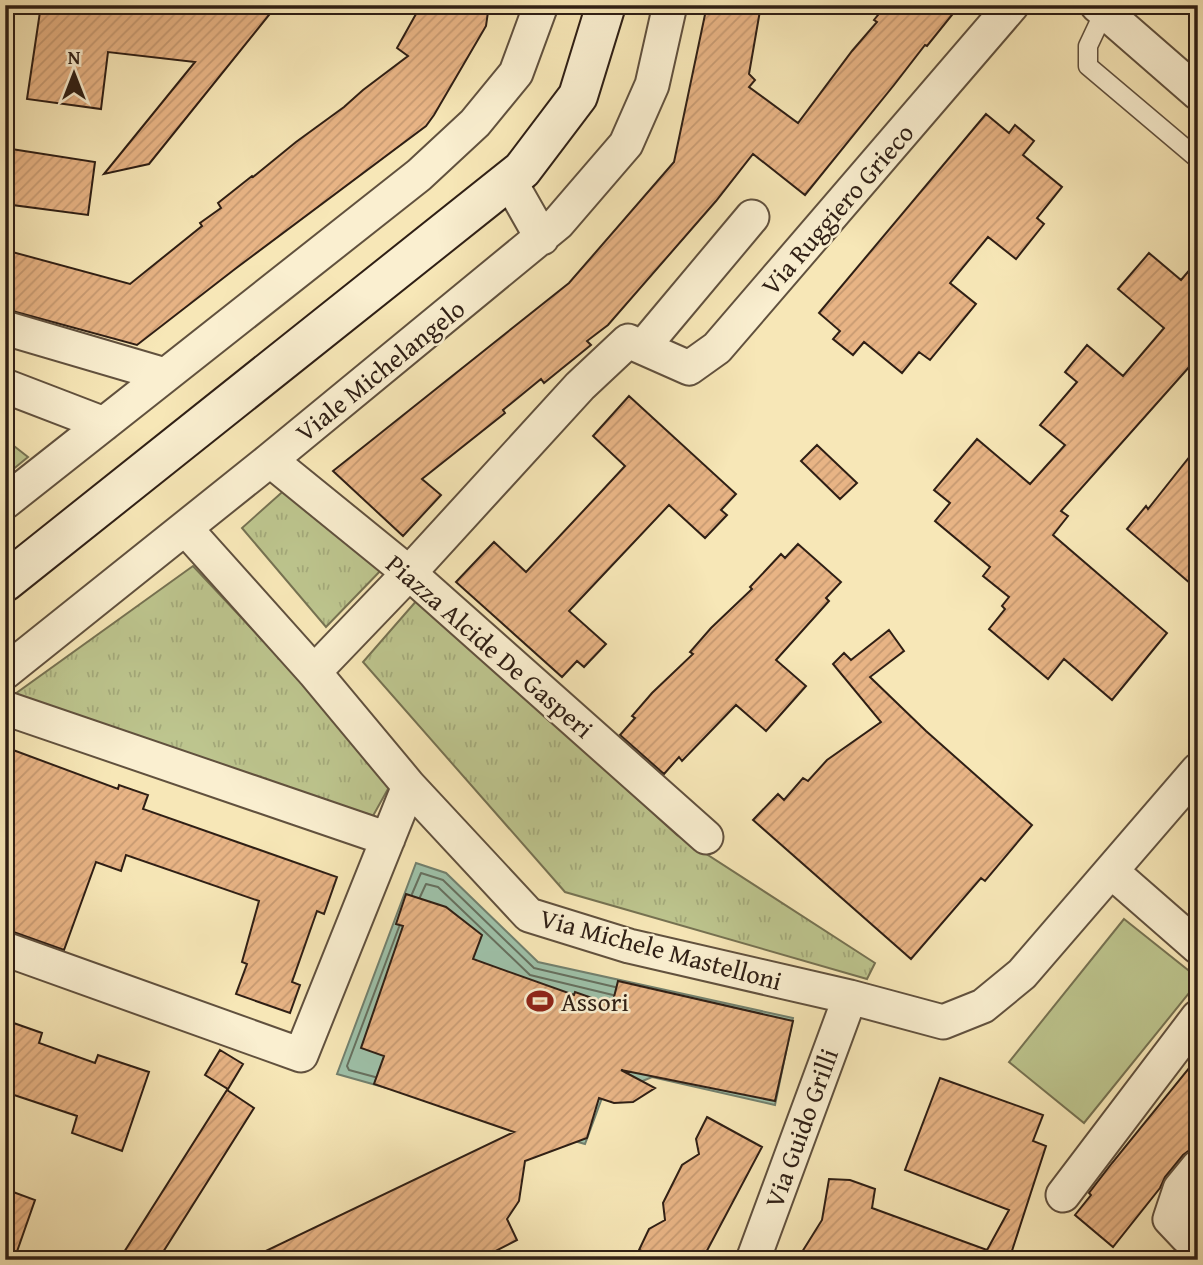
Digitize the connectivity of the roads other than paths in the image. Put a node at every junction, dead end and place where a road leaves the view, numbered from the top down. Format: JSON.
{"nodes":[{"id":1,"x":541,"y":5,"type":"edge"},
{"id":2,"x":606,"y":5,"type":"edge"},
{"id":3,"x":670,"y":5,"type":"edge"},
{"id":4,"x":1012,"y":5,"type":"edge"},
{"id":5,"x":1101,"y":8,"type":"edge"},
{"id":6,"x":1198,"y":93,"type":"edge"},
{"id":7,"x":1198,"y":159,"type":"edge"},
{"id":8,"x":509,"y":180,"type":"junction"},
{"id":9,"x":752,"y":218,"type":"dead end"},
{"id":10,"x":542,"y":238,"type":"junction"},
{"id":11,"x":5,"y":328,"type":"edge"},
{"id":12,"x":643,"y":347,"type":"junction"},
{"id":13,"x":165,"y":375,"type":"junction"},
{"id":14,"x":5,"y":386,"type":"edge"},
{"id":15,"x":104,"y":424,"type":"junction"},
{"id":16,"x":270,"y":460,"type":"junction"},
{"id":17,"x":5,"y":502,"type":"edge"},
{"id":18,"x":185,"y":527,"type":"junction"},
{"id":19,"x":410,"y":573,"type":"junction"},
{"id":20,"x":5,"y":582,"type":"edge"},
{"id":21,"x":5,"y":672,"type":"edge"},
{"id":22,"x":314,"y":672,"type":"junction"},
{"id":23,"x":5,"y":708,"type":"edge"},
{"id":24,"x":1198,"y":770,"type":"edge"},
{"id":25,"x":410,"y":786,"type":"junction"},
{"id":26,"x":706,"y":837,"type":"dead end"},
{"id":27,"x":388,"y":839,"type":"junction"},
{"id":28,"x":1111,"y":871,"type":"junction"},
{"id":29,"x":1198,"y":947,"type":"edge"},
{"id":30,"x":5,"y":949,"type":"edge"},
{"id":31,"x":850,"y":997,"type":"junction"},
{"id":32,"x":1198,"y":1017,"type":"edge"},
{"id":33,"x":1198,"y":1167,"type":"edge"},
{"id":34,"x":1063,"y":1195,"type":"dead end"},
{"id":35,"x":1198,"y":1245,"type":"edge"},
{"id":36,"x":753,"y":1260,"type":"edge"}],
"edges":[{"from":1,"to":13,"type":"street"},
{"from":2,"to":8,"type":"street"},
{"from":3,"to":10,"type":"street","name":"Viale Michelangelo"},
{"from":4,"to":12,"type":"street","name":"Via Ruggiero Grieco"},
{"from":5,"to":6,"type":"street"},
{"from":5,"to":7,"type":"lane"},
{"from":8,"to":10,"type":"street"},
{"from":8,"to":20,"type":"street"},
{"from":9,"to":12,"type":"street"},
{"from":10,"to":16,"type":"street","name":"Viale Michelangelo"},
{"from":11,"to":13,"type":"street"},
{"from":12,"to":19,"type":"street"},
{"from":13,"to":15,"type":"street"},
{"from":14,"to":15,"type":"street"},
{"from":15,"to":17,"type":"street"},
{"from":16,"to":18,"type":"street","name":"Viale Michelangelo"},
{"from":16,"to":19,"type":"street","name":"Piazza Alcide De Gasperi"},
{"from":18,"to":21,"type":"street","name":"Viale Michelangelo"},
{"from":18,"to":22,"type":"street","name":"Via Michele Mastelloni"},
{"from":19,"to":22,"type":"street"},
{"from":19,"to":26,"type":"street","name":"Piazza Alcide De Gasperi"},
{"from":22,"to":25,"type":"street","name":"Via Michele Mastelloni"},
{"from":23,"to":27,"type":"street"},
{"from":24,"to":28,"type":"street","name":"Via Michele Mastelloni"},
{"from":25,"to":27,"type":"street"},
{"from":25,"to":31,"type":"street","name":"Via Michele Mastelloni"},
{"from":27,"to":30,"type":"street"},
{"from":28,"to":29,"type":"street"},
{"from":28,"to":31,"type":"street","name":"Via Michele Mastelloni"},
{"from":31,"to":36,"type":"street","name":"Via Guido Grilli"},
{"from":32,"to":34,"type":"street"},
{"from":33,"to":35,"type":"street"}]}
